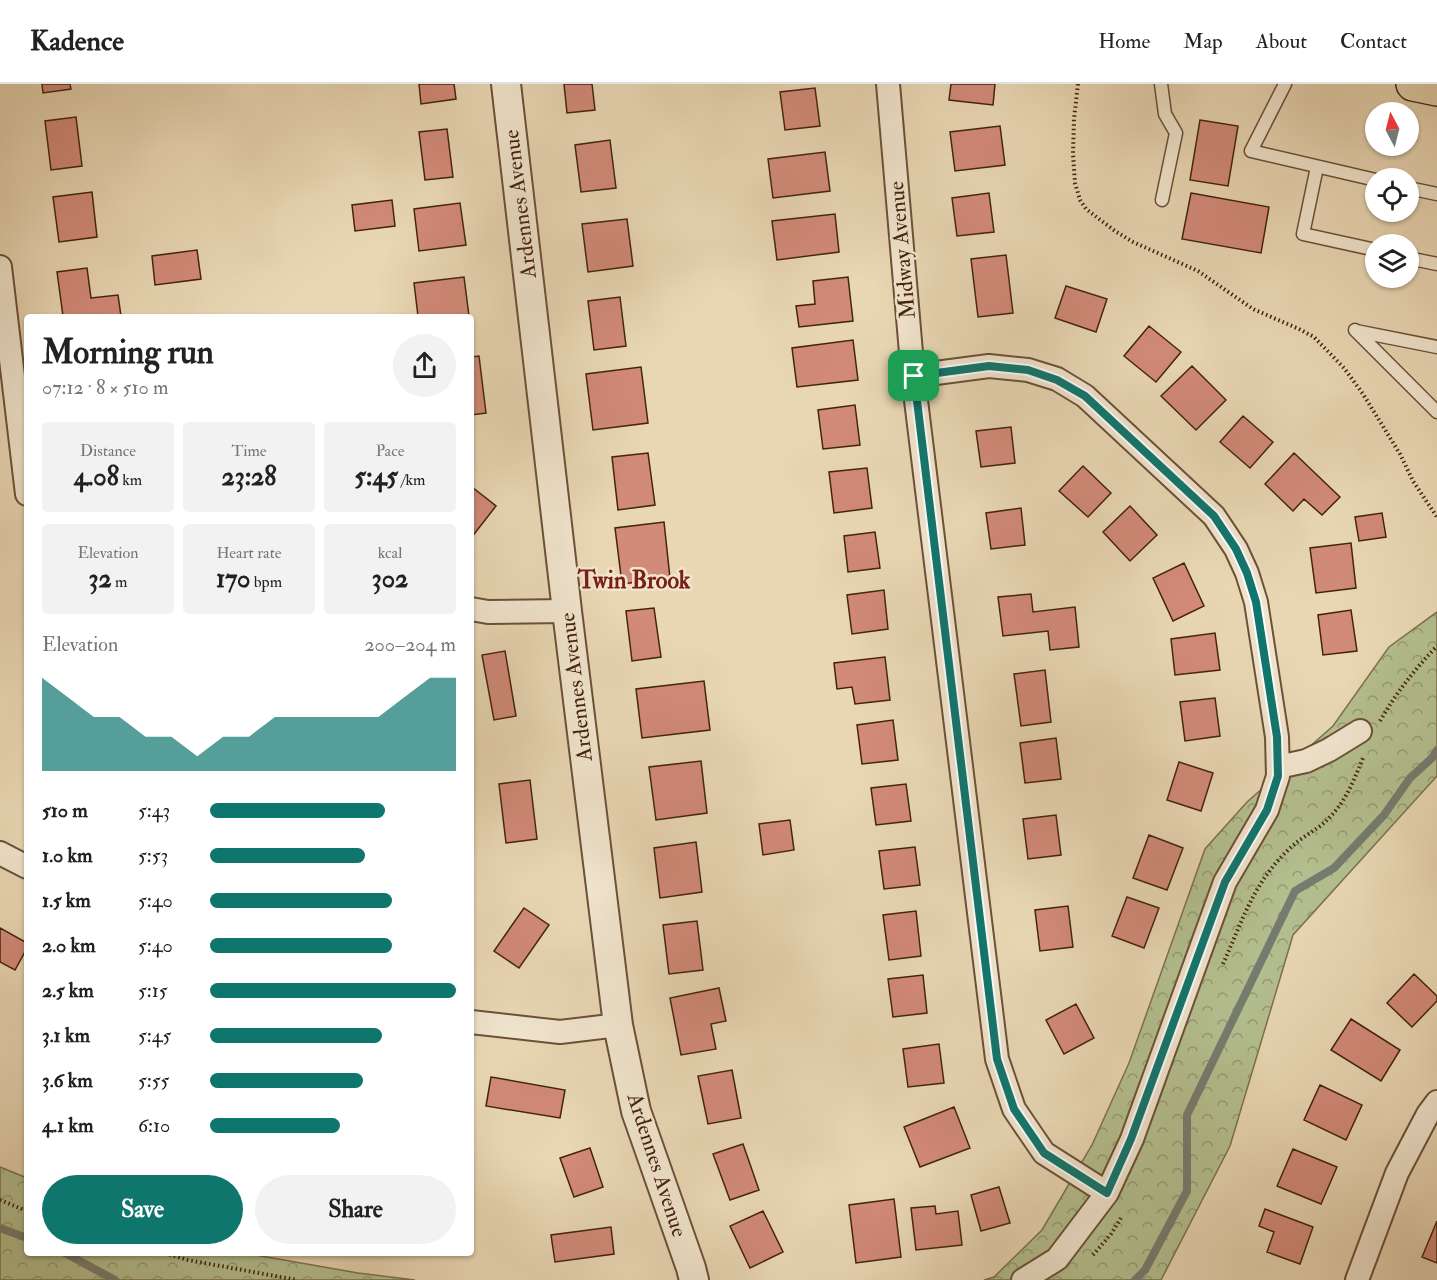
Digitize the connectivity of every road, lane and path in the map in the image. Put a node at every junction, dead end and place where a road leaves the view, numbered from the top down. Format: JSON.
{"nodes":[{"id":1,"x":506,"y":84,"type":"edge"},
{"id":2,"x":888,"y":84,"type":"edge"},
{"id":3,"x":1078,"y":84,"type":"edge"},
{"id":4,"x":1161,"y":84,"type":"edge"},
{"id":5,"x":1285,"y":84,"type":"edge"},
{"id":6,"x":1413,"y":84,"type":"edge"},
{"id":7,"x":1437,"y":89,"type":"edge"},
{"id":8,"x":1317,"y":167,"type":"junction"},
{"id":9,"x":1365,"y":178,"type":"edge"},
{"id":10,"x":1419,"y":190,"type":"edge"},
{"id":11,"x":1437,"y":194,"type":"edge"},
{"id":12,"x":1162,"y":200,"type":"dead end"},
{"id":13,"x":1365,"y":248,"type":"edge"},
{"id":14,"x":1419,"y":260,"type":"edge"},
{"id":15,"x":1437,"y":264,"type":"edge"},
{"id":16,"x":0,"y":267,"type":"edge"},
{"id":17,"x":1437,"y":347,"type":"edge"},
{"id":18,"x":914,"y":376,"type":"junction"},
{"id":19,"x":1437,"y":412,"type":"edge"},
{"id":20,"x":24,"y":467,"type":"edge"},
{"id":21,"x":1437,"y":517,"type":"edge"},
{"id":22,"x":474,"y":610,"type":"edge"},
{"id":23,"x":567,"y":611,"type":"junction"},
{"id":24,"x":1437,"y":646,"type":"edge"},
{"id":25,"x":1368,"y":730,"type":"joint"},
{"id":26,"x":1365,"y":755,"type":"dead end"},
{"id":27,"x":1278,"y":767,"type":"junction"},
{"id":28,"x":0,"y":853,"type":"edge"},
{"id":29,"x":24,"y":865,"type":"edge"},
{"id":30,"x":1220,"y":971,"type":"dead end"},
{"id":31,"x":474,"y":1022,"type":"edge"},
{"id":32,"x":618,"y":1025,"type":"junction"},
{"id":33,"x":1437,"y":1102,"type":"edge"},
{"id":34,"x":1107,"y":1193,"type":"junction"},
{"id":35,"x":0,"y":1200,"type":"edge"},
{"id":36,"x":24,"y":1210,"type":"edge"},
{"id":37,"x":1122,"y":1216,"type":"dead end"},
{"id":38,"x":174,"y":1256,"type":"edge"},
{"id":39,"x":1089,"y":1258,"type":"dead end"},
{"id":40,"x":297,"y":1280,"type":"edge"},
{"id":41,"x":694,"y":1280,"type":"edge"},
{"id":42,"x":1023,"y":1280,"type":"edge"},
{"id":43,"x":1357,"y":1280,"type":"edge"}],
"edges":[{"from":1,"to":23,"type":"street","name":"Ardennes Avenue"},
{"from":2,"to":18,"type":"street","name":"Midway Avenue"},
{"from":3,"to":21,"type":"path"},
{"from":4,"to":12,"type":"lane"},
{"from":5,"to":8,"type":"lane"},
{"from":6,"to":7,"type":"main road"},
{"from":8,"to":9,"type":"lane"},
{"from":8,"to":13,"type":"lane"},
{"from":10,"to":11,"type":"lane"},
{"from":14,"to":15,"type":"lane"},
{"from":16,"to":20,"type":"street"},
{"from":17,"to":19,"type":"lane"},
{"from":18,"to":27,"type":"street"},
{"from":18,"to":34,"type":"street","name":"Midway Avenue"},
{"from":22,"to":23,"type":"street"},
{"from":23,"to":32,"type":"street","name":"Ardennes Avenue"},
{"from":24,"to":25,"type":"path"},
{"from":25,"to":27,"type":"street"},
{"from":26,"to":30,"type":"path"},
{"from":27,"to":34,"type":"street"},
{"from":28,"to":29,"type":"street"},
{"from":31,"to":32,"type":"street"},
{"from":32,"to":41,"type":"street","name":"Ardennes Avenue"},
{"from":33,"to":43,"type":"street"},
{"from":34,"to":42,"type":"street"},
{"from":35,"to":36,"type":"path"},
{"from":37,"to":39,"type":"path"},
{"from":38,"to":40,"type":"path"}]}
